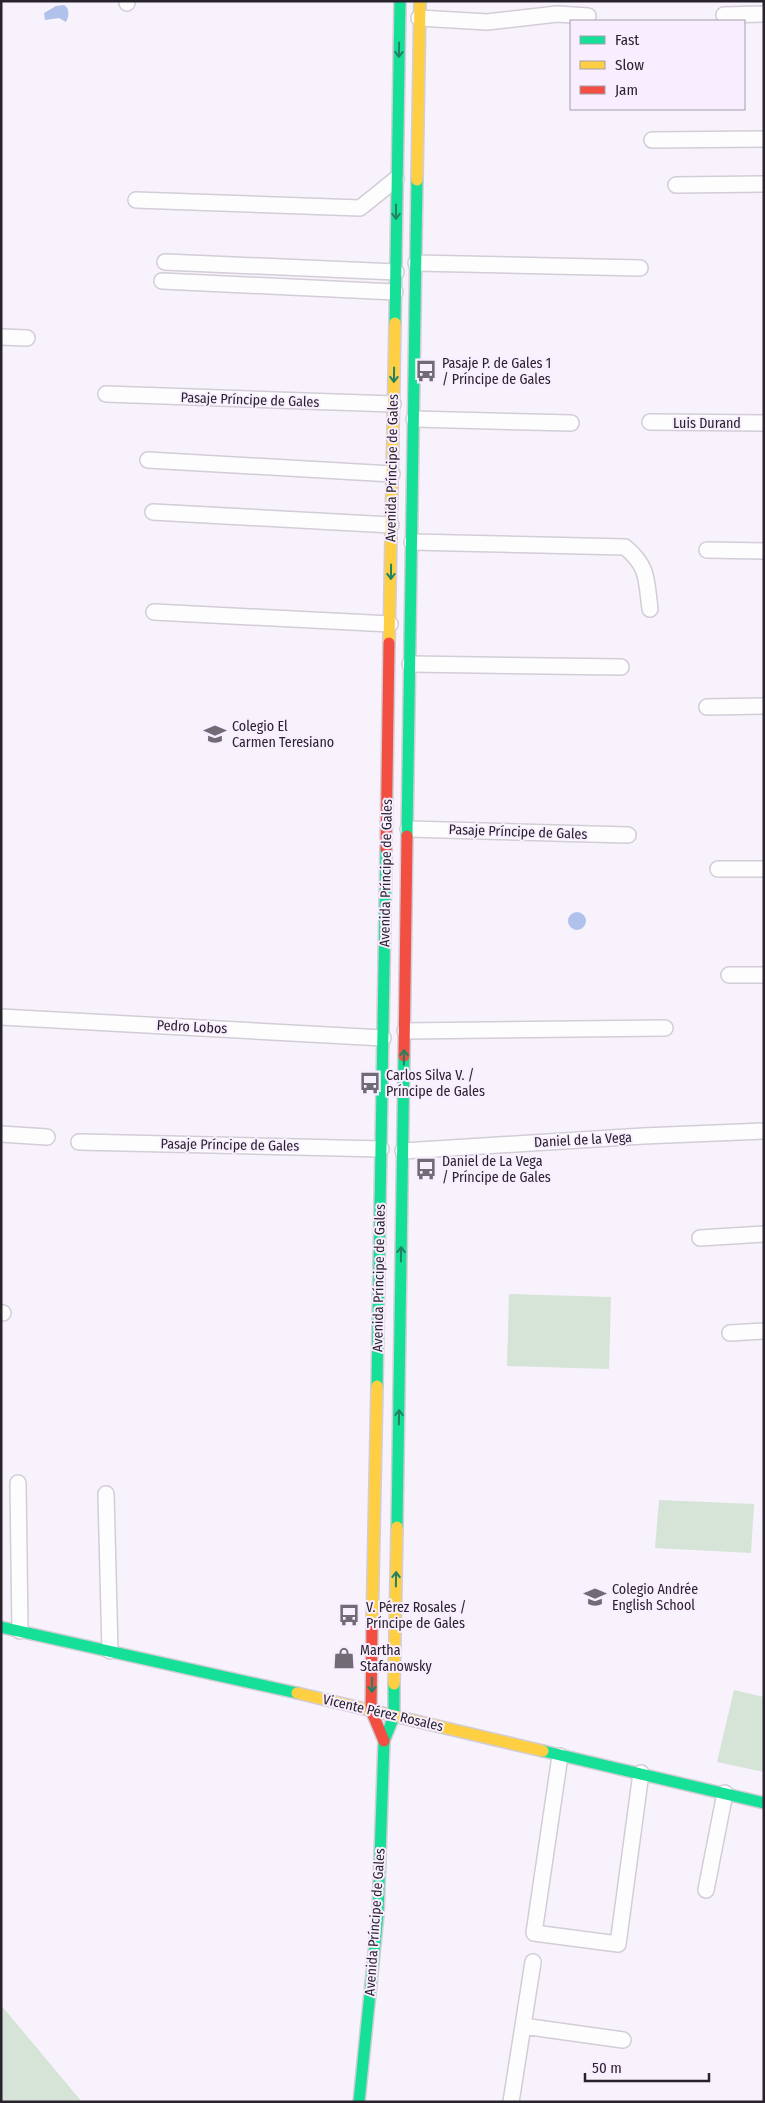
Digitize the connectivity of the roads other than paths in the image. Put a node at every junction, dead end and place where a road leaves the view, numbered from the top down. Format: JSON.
{"nodes":[{"id":1,"x":400,"y":1,"type":"edge"},
{"id":2,"x":420,"y":1,"type":"edge"},
{"id":3,"x":764,"y":14,"type":"edge"},
{"id":4,"x":588,"y":16,"type":"dead end"},
{"id":5,"x":724,"y":16,"type":"dead end"},
{"id":6,"x":419,"y":18,"type":"junction"},
{"id":7,"x":764,"y":139,"type":"edge"},
{"id":8,"x":652,"y":140,"type":"dead end"},
{"id":9,"x":396,"y":179,"type":"junction"},
{"id":10,"x":764,"y":184,"type":"edge"},
{"id":11,"x":676,"y":185,"type":"dead end"},
{"id":12,"x":136,"y":200,"type":"dead end"},
{"id":13,"x":165,"y":262,"type":"dead end"},
{"id":14,"x":416,"y":262,"type":"junction"},
{"id":15,"x":640,"y":268,"type":"dead end"},
{"id":16,"x":396,"y":272,"type":"junction"},
{"id":17,"x":162,"y":281,"type":"dead end"},
{"id":18,"x":395,"y":292,"type":"junction"},
{"id":19,"x":1,"y":337,"type":"edge"},
{"id":20,"x":27,"y":338,"type":"dead end"},
{"id":21,"x":106,"y":394,"type":"dead end"},
{"id":22,"x":394,"y":404,"type":"junction"},
{"id":23,"x":414,"y":419,"type":"junction"},
{"id":24,"x":650,"y":422,"type":"dead end"},
{"id":25,"x":571,"y":423,"type":"dead end"},
{"id":26,"x":764,"y":423,"type":"edge"},
{"id":27,"x":148,"y":460,"type":"dead end"},
{"id":28,"x":392,"y":474,"type":"junction"},
{"id":29,"x":153,"y":512,"type":"dead end"},
{"id":30,"x":391,"y":525,"type":"junction"},
{"id":31,"x":412,"y":542,"type":"junction"},
{"id":32,"x":707,"y":550,"type":"dead end"},
{"id":33,"x":764,"y":551,"type":"edge"},
{"id":34,"x":650,"y":609,"type":"dead end"},
{"id":35,"x":154,"y":612,"type":"dead end"},
{"id":36,"x":390,"y":624,"type":"junction"},
{"id":37,"x":410,"y":664,"type":"junction"},
{"id":38,"x":621,"y":667,"type":"dead end"},
{"id":39,"x":764,"y":706,"type":"edge"},
{"id":40,"x":707,"y":707,"type":"dead end"},
{"id":41,"x":408,"y":829,"type":"junction"},
{"id":42,"x":628,"y":835,"type":"dead end"},
{"id":43,"x":718,"y":869,"type":"dead end"},
{"id":44,"x":764,"y":869,"type":"edge"},
{"id":45,"x":729,"y":975,"type":"dead end"},
{"id":46,"x":764,"y":975,"type":"edge"},
{"id":47,"x":1,"y":1016,"type":"edge"},
{"id":48,"x":665,"y":1028,"type":"dead end"},
{"id":49,"x":404,"y":1031,"type":"junction"},
{"id":50,"x":383,"y":1038,"type":"junction"},
{"id":51,"x":764,"y":1131,"type":"edge"},
{"id":52,"x":1,"y":1134,"type":"edge"},
{"id":53,"x":46,"y":1137,"type":"dead end"},
{"id":54,"x":79,"y":1142,"type":"dead end"},
{"id":55,"x":381,"y":1149,"type":"junction"},
{"id":56,"x":403,"y":1151,"type":"junction"},
{"id":57,"x":764,"y":1234,"type":"edge"},
{"id":58,"x":700,"y":1238,"type":"dead end"},
{"id":59,"x":764,"y":1330,"type":"edge"},
{"id":60,"x":730,"y":1333,"type":"dead end"},
{"id":61,"x":18,"y":1483,"type":"dead end"},
{"id":62,"x":106,"y":1494,"type":"dead end"},
{"id":63,"x":1,"y":1626,"type":"edge"},
{"id":64,"x":20,"y":1631,"type":"junction"},
{"id":65,"x":110,"y":1651,"type":"junction"},
{"id":66,"x":371,"y":1710,"type":"junction"},
{"id":67,"x":394,"y":1716,"type":"junction"},
{"id":68,"x":384,"y":1741,"type":"junction"},
{"id":69,"x":560,"y":1756,"type":"junction"},
{"id":70,"x":641,"y":1773,"type":"junction"},
{"id":71,"x":725,"y":1793,"type":"junction"},
{"id":72,"x":764,"y":1803,"type":"edge"},
{"id":73,"x":706,"y":1890,"type":"dead end"},
{"id":74,"x":533,"y":1962,"type":"dead end"},
{"id":75,"x":523,"y":2026,"type":"junction"},
{"id":76,"x":623,"y":2040,"type":"dead end"},
{"id":77,"x":359,"y":2102,"type":"edge"},
{"id":78,"x":511,"y":2102,"type":"edge"}],
"edges":[{"from":1,"to":9,"type":"main road","name":"Avenida Príncipe de Gales","one_way":true},
{"from":2,"to":6,"type":"main road","name":"Avenida Príncipe de Gales"},
{"from":3,"to":5,"type":"street"},
{"from":4,"to":6,"type":"street"},
{"from":6,"to":14,"type":"main road","name":"Avenida Príncipe de Gales"},
{"from":7,"to":8,"type":"street"},
{"from":9,"to":12,"type":"street"},
{"from":9,"to":16,"type":"main road","name":"Avenida Príncipe de Gales","one_way":true},
{"from":10,"to":11,"type":"street"},
{"from":13,"to":16,"type":"street"},
{"from":14,"to":15,"type":"street"},
{"from":14,"to":23,"type":"main road","name":"Avenida Príncipe de Gales"},
{"from":16,"to":18,"type":"main road","name":"Avenida Príncipe de Gales"},
{"from":17,"to":18,"type":"street"},
{"from":18,"to":22,"type":"main road","name":"Avenida Príncipe de Gales","one_way":true},
{"from":19,"to":20,"type":"street"},
{"from":21,"to":22,"type":"street","name":"Pasaje Príncipe de Gales"},
{"from":22,"to":28,"type":"main road","name":"Avenida Príncipe de Gales"},
{"from":23,"to":25,"type":"street"},
{"from":23,"to":31,"type":"main road","name":"Avenida Príncipe de Gales"},
{"from":24,"to":26,"type":"street","name":"Luis Durand"},
{"from":27,"to":28,"type":"street"},
{"from":28,"to":30,"type":"main road","name":"Avenida Príncipe de Gales"},
{"from":29,"to":30,"type":"street"},
{"from":30,"to":36,"type":"main road","name":"Avenida Príncipe de Gales","one_way":true},
{"from":31,"to":34,"type":"street"},
{"from":31,"to":37,"type":"main road","name":"Avenida Príncipe de Gales"},
{"from":32,"to":33,"type":"street"},
{"from":35,"to":36,"type":"street"},
{"from":36,"to":50,"type":"main road","name":"Avenida Príncipe de Gales"},
{"from":37,"to":38,"type":"street"},
{"from":37,"to":41,"type":"main road","name":"Avenida Príncipe de Gales"},
{"from":39,"to":40,"type":"street"},
{"from":41,"to":42,"type":"street","name":"Pasaje Príncipe de Gales"},
{"from":41,"to":49,"type":"main road","name":"Avenida Príncipe de Gales"},
{"from":43,"to":44,"type":"street"},
{"from":45,"to":46,"type":"street"},
{"from":47,"to":50,"type":"street","name":"Pedro Lobos"},
{"from":48,"to":49,"type":"street"},
{"from":56,"to":49,"type":"main road","name":"Avenida Príncipe de Gales","one_way":true},
{"from":50,"to":55,"type":"main road","name":"Avenida Príncipe de Gales"},
{"from":51,"to":56,"type":"street","name":"Daniel de la Vega"},
{"from":52,"to":53,"type":"street"},
{"from":54,"to":55,"type":"street","name":"Pasaje Príncipe de Gales"},
{"from":55,"to":66,"type":"main road","name":"Avenida Príncipe de Gales","one_way":true},
{"from":67,"to":56,"type":"main road","name":"Avenida Príncipe de Gales","one_way":true},
{"from":57,"to":58,"type":"street"},
{"from":59,"to":60,"type":"street"},
{"from":61,"to":64,"type":"street"},
{"from":62,"to":65,"type":"street"},
{"from":63,"to":64,"type":"main road","name":"Vicente Pérez Rosales"},
{"from":64,"to":65,"type":"main road","name":"Vicente Pérez Rosales"},
{"from":65,"to":66,"type":"main road","name":"Vicente Pérez Rosales"},
{"from":66,"to":67,"type":"main road","name":"Vicente Pérez Rosales"},
{"from":66,"to":68,"type":"main road","name":"Avenida Príncipe de Gales"},
{"from":67,"to":68,"type":"main road","name":"Avenida Príncipe de Gales"},
{"from":67,"to":69,"type":"main road","name":"Vicente Pérez Rosales"},
{"from":68,"to":77,"type":"main road","name":"Avenida Príncipe de Gales"},
{"from":69,"to":70,"type":"main road","name":"Vicente Pérez Rosales"},
{"from":69,"to":70,"type":"street"},
{"from":70,"to":71,"type":"main road","name":"Vicente Pérez Rosales"},
{"from":71,"to":72,"type":"main road","name":"Vicente Pérez Rosales"},
{"from":71,"to":73,"type":"street"},
{"from":74,"to":75,"type":"street"},
{"from":75,"to":76,"type":"street"},
{"from":75,"to":78,"type":"street"}]}
